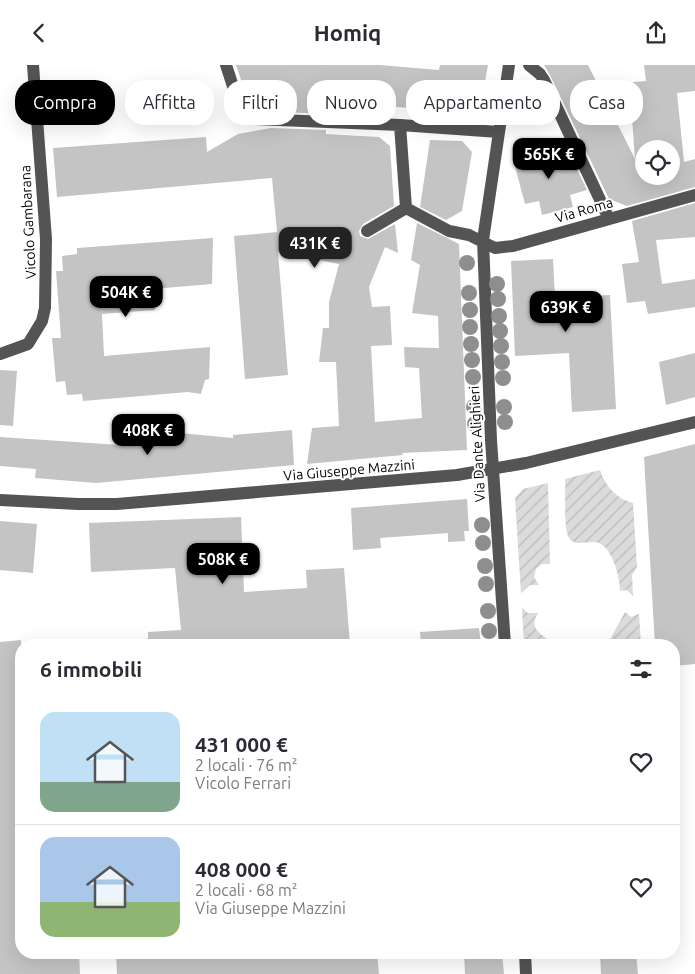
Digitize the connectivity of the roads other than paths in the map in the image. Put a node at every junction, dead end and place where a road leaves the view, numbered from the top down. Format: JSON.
{"nodes":[{"id":1,"x":33,"y":65,"type":"edge"},
{"id":2,"x":226,"y":65,"type":"edge"},
{"id":3,"x":509,"y":65,"type":"edge"},
{"id":4,"x":529,"y":65,"type":"edge"},
{"id":5,"x":400,"y":125,"type":"junction"},
{"id":6,"x":499,"y":132,"type":"junction"},
{"id":7,"x":695,"y":195,"type":"edge"},
{"id":8,"x":406,"y":208,"type":"junction"},
{"id":9,"x":609,"y":219,"type":"junction"},
{"id":10,"x":367,"y":231,"type":"dead end"},
{"id":11,"x":483,"y":241,"type":"junction"},
{"id":12,"x":0,"y":354,"type":"edge"},
{"id":13,"x":695,"y":422,"type":"edge"},
{"id":14,"x":494,"y":469,"type":"junction"},
{"id":15,"x":0,"y":500,"type":"edge"},
{"id":16,"x":505,"y":639,"type":"edge"},
{"id":17,"x":525,"y":959,"type":"edge"},
{"id":18,"x":526,"y":974,"type":"edge"}],
"edges":[{"from":1,"to":12,"type":"street","name":"Vicolo Gambarana"},
{"from":2,"to":5,"type":"street"},
{"from":3,"to":6,"type":"street","name":"Via Dante Alighieri"},
{"from":4,"to":9,"type":"street"},
{"from":5,"to":6,"type":"street"},
{"from":5,"to":8,"type":"street"},
{"from":6,"to":11,"type":"street","name":"Via Dante Alighieri"},
{"from":7,"to":9,"type":"street","name":"Via Roma"},
{"from":8,"to":10,"type":"street"},
{"from":8,"to":11,"type":"street","name":"Via Roma"},
{"from":9,"to":11,"type":"street","name":"Via Roma"},
{"from":11,"to":14,"type":"street","name":"Via Dante Alighieri"},
{"from":13,"to":14,"type":"street","name":"Via Giuseppe Mazzini"},
{"from":14,"to":15,"type":"street","name":"Via Giuseppe Mazzini"},
{"from":14,"to":16,"type":"street","name":"Via Dante Alighieri"},
{"from":17,"to":18,"type":"street"}]}
